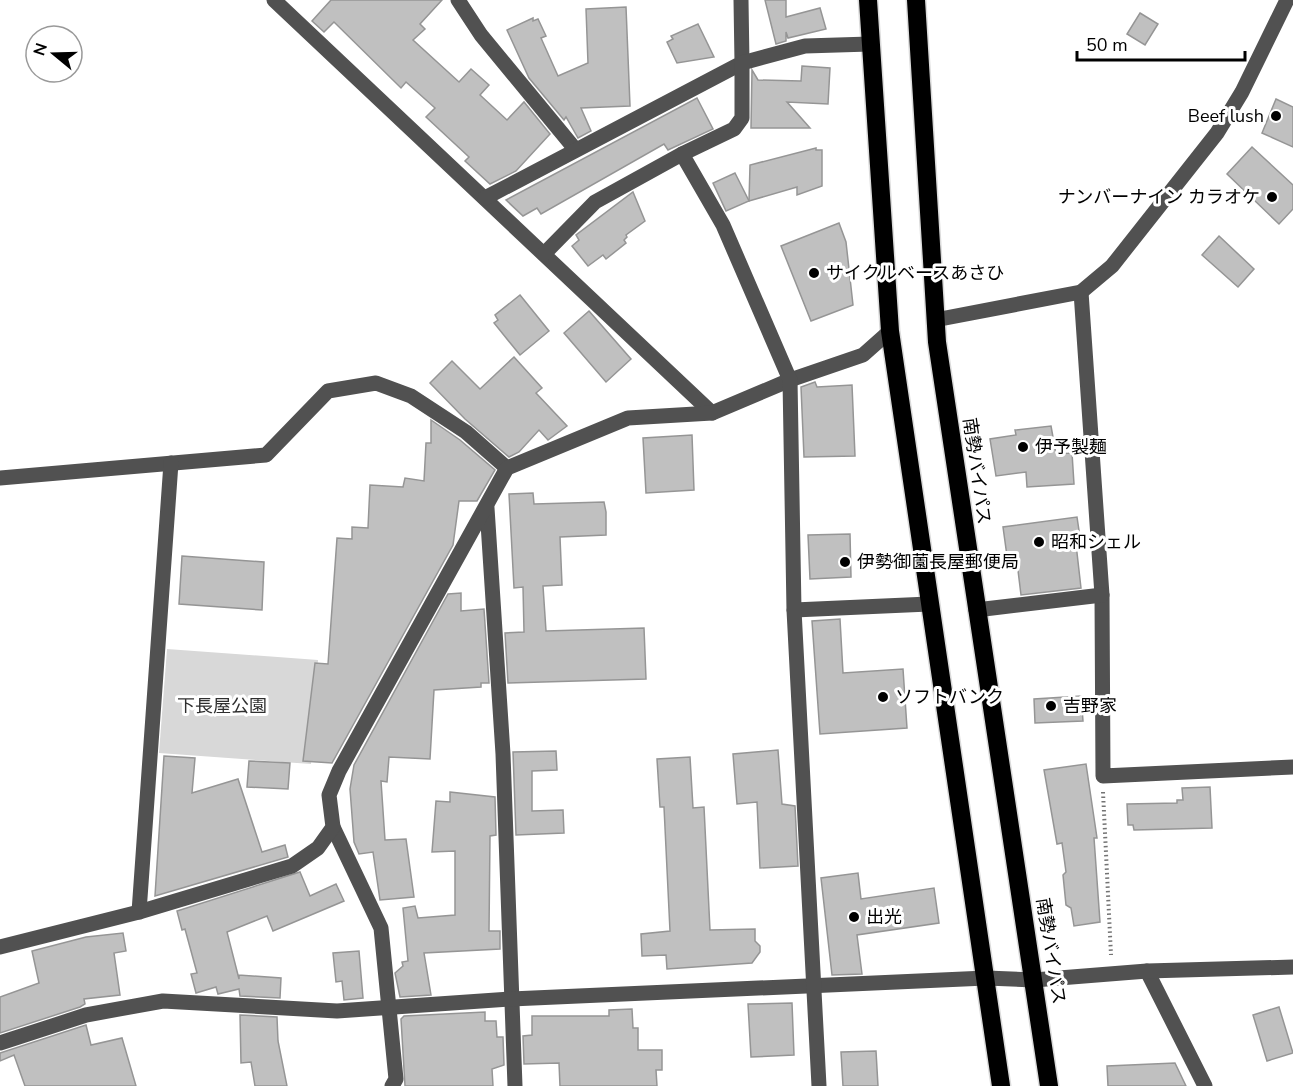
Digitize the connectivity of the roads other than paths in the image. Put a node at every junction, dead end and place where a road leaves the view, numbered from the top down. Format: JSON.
{"nodes":[{"id":1,"x":274,"y":0,"type":"edge"},
{"id":2,"x":458,"y":0,"type":"edge"},
{"id":3,"x":741,"y":0,"type":"edge"},
{"id":4,"x":868,"y":0,"type":"edge"},
{"id":5,"x":916,"y":0,"type":"edge"},
{"id":6,"x":1287,"y":0,"type":"edge"},
{"id":7,"x":870,"y":44,"type":"junction"},
{"id":8,"x":742,"y":63,"type":"junction"},
{"id":9,"x":575,"y":149,"type":"junction"},
{"id":10,"x":682,"y":154,"type":"junction"},
{"id":11,"x":485,"y":198,"type":"junction"},
{"id":12,"x":544,"y":254,"type":"junction"},
{"id":13,"x":1081,"y":292,"type":"junction"},
{"id":14,"x":935,"y":320,"type":"junction"},
{"id":15,"x":890,"y":331,"type":"junction"},
{"id":16,"x":790,"y":380,"type":"junction"},
{"id":17,"x":712,"y":413,"type":"junction"},
{"id":18,"x":171,"y":463,"type":"junction"},
{"id":19,"x":507,"y":468,"type":"junction"},
{"id":20,"x":0,"y":478,"type":"edge"},
{"id":21,"x":487,"y":508,"type":"junction"},
{"id":22,"x":1102,"y":595,"type":"junction"},
{"id":23,"x":928,"y":603,"type":"junction"},
{"id":24,"x":794,"y":610,"type":"junction"},
{"id":25,"x":976,"y":610,"type":"junction"},
{"id":26,"x":1293,"y":767,"type":"edge"},
{"id":27,"x":333,"y":826,"type":"junction"},
{"id":28,"x":139,"y":912,"type":"junction"},
{"id":29,"x":0,"y":947,"type":"edge"},
{"id":30,"x":1293,"y":967,"type":"edge"},
{"id":31,"x":1147,"y":971,"type":"junction"},
{"id":32,"x":986,"y":978,"type":"junction"},
{"id":33,"x":1035,"y":980,"type":"junction"},
{"id":34,"x":815,"y":986,"type":"junction"},
{"id":35,"x":511,"y":999,"type":"junction"},
{"id":36,"x":387,"y":1007,"type":"junction"},
{"id":37,"x":0,"y":1042,"type":"edge"},
{"id":38,"x":392,"y":1086,"type":"edge"},
{"id":39,"x":515,"y":1086,"type":"edge"},
{"id":40,"x":819,"y":1086,"type":"edge"},
{"id":41,"x":1001,"y":1086,"type":"edge"},
{"id":42,"x":1049,"y":1086,"type":"edge"},
{"id":43,"x":1204,"y":1086,"type":"edge"}],
"edges":[{"from":1,"to":11,"type":"street"},
{"from":2,"to":9,"type":"street"},
{"from":3,"to":8,"type":"street"},
{"from":4,"to":7,"type":"highway"},
{"from":5,"to":14,"type":"highway","name":"南勢バイパス"},
{"from":6,"to":13,"type":"street"},
{"from":7,"to":8,"type":"street"},
{"from":7,"to":15,"type":"highway"},
{"from":8,"to":9,"type":"street"},
{"from":8,"to":10,"type":"street"},
{"from":9,"to":11,"type":"street"},
{"from":10,"to":12,"type":"street"},
{"from":10,"to":16,"type":"street"},
{"from":11,"to":12,"type":"street"},
{"from":12,"to":17,"type":"street"},
{"from":13,"to":14,"type":"street"},
{"from":13,"to":22,"type":"street"},
{"from":14,"to":25,"type":"highway","name":"南勢バイパス"},
{"from":15,"to":16,"type":"street"},
{"from":15,"to":23,"type":"highway"},
{"from":16,"to":17,"type":"street"},
{"from":16,"to":24,"type":"street"},
{"from":17,"to":19,"type":"street"},
{"from":18,"to":19,"type":"street"},
{"from":18,"to":20,"type":"street"},
{"from":18,"to":28,"type":"street"},
{"from":19,"to":21,"type":"street"},
{"from":21,"to":27,"type":"street"},
{"from":21,"to":35,"type":"street"},
{"from":22,"to":25,"type":"street"},
{"from":22,"to":26,"type":"street"},
{"from":23,"to":24,"type":"street"},
{"from":23,"to":32,"type":"highway"},
{"from":24,"to":34,"type":"street"},
{"from":25,"to":33,"type":"highway","name":"南勢バイパス"},
{"from":27,"to":28,"type":"street"},
{"from":27,"to":36,"type":"street"},
{"from":28,"to":29,"type":"street"},
{"from":30,"to":31,"type":"street"},
{"from":31,"to":33,"type":"street"},
{"from":31,"to":43,"type":"street"},
{"from":32,"to":33,"type":"street"},
{"from":32,"to":34,"type":"street"},
{"from":32,"to":41,"type":"highway"},
{"from":33,"to":42,"type":"highway","name":"南勢バイパス"},
{"from":34,"to":35,"type":"street"},
{"from":34,"to":40,"type":"street"},
{"from":35,"to":36,"type":"street"},
{"from":35,"to":39,"type":"street"},
{"from":36,"to":37,"type":"street"},
{"from":36,"to":38,"type":"street"}]}
